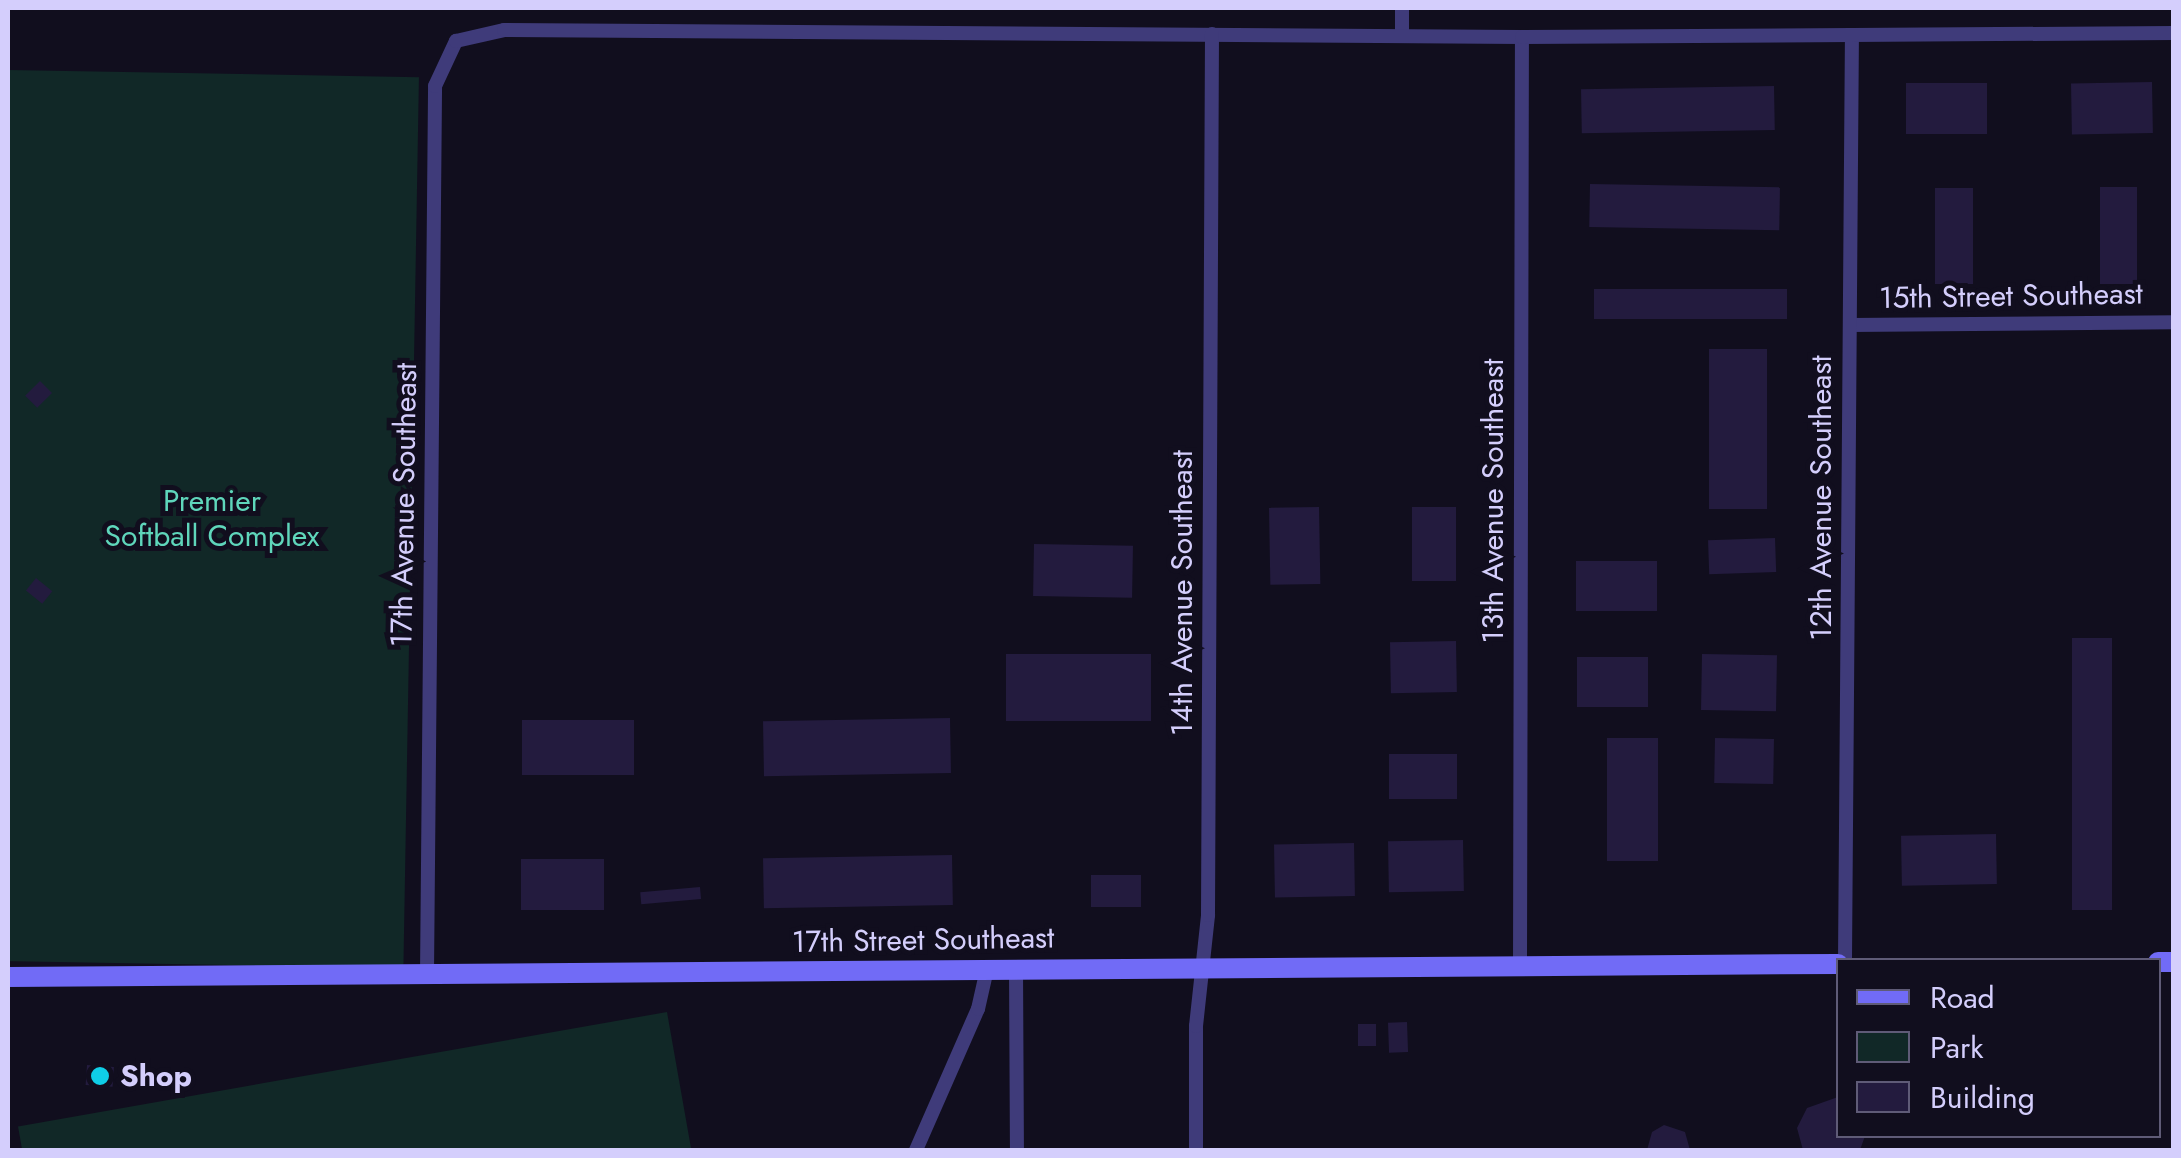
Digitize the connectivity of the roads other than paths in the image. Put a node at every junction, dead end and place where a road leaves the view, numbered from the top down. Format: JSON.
{"nodes":[{"id":1,"x":1402,"y":8,"type":"edge"},
{"id":2,"x":2174,"y":33,"type":"edge"},
{"id":3,"x":1212,"y":34,"type":"junction"},
{"id":4,"x":1402,"y":36,"type":"junction"},
{"id":5,"x":1852,"y":36,"type":"junction"},
{"id":6,"x":1522,"y":37,"type":"junction"},
{"id":7,"x":2174,"y":322,"type":"edge"},
{"id":8,"x":1850,"y":326,"type":"junction"},
{"id":9,"x":1842,"y":958,"type":"edge"},
{"id":10,"x":1836,"y":962,"type":"edge"},
{"id":11,"x":1520,"y":965,"type":"junction"},
{"id":12,"x":1016,"y":968,"type":"junction"},
{"id":13,"x":1204,"y":968,"type":"junction"},
{"id":14,"x":987,"y":969,"type":"junction"},
{"id":15,"x":427,"y":974,"type":"junction"},
{"id":16,"x":8,"y":977,"type":"edge"},
{"id":17,"x":916,"y":1150,"type":"edge"},
{"id":18,"x":1017,"y":1150,"type":"edge"},
{"id":19,"x":1196,"y":1150,"type":"edge"}],
"edges":[{"from":1,"to":4,"type":"street"},
{"from":2,"to":5,"type":"street"},
{"from":3,"to":4,"type":"street"},
{"from":3,"to":13,"type":"street","name":"14th Avenue Southeast"},
{"from":3,"to":15,"type":"street","name":"17th Avenue Southeast"},
{"from":4,"to":6,"type":"street"},
{"from":5,"to":6,"type":"street"},
{"from":5,"to":8,"type":"street","name":"12th Avenue Southeast"},
{"from":6,"to":11,"type":"street","name":"13th Avenue Southeast"},
{"from":7,"to":8,"type":"street","name":"15th Street Southeast"},
{"from":8,"to":9,"type":"street","name":"12th Avenue Southeast"},
{"from":10,"to":11,"type":"street","name":"17th Street Southeast"},
{"from":11,"to":13,"type":"street","name":"17th Street Southeast"},
{"from":12,"to":13,"type":"street","name":"17th Street Southeast"},
{"from":12,"to":14,"type":"street","name":"17th Street Southeast"},
{"from":12,"to":18,"type":"street"},
{"from":13,"to":19,"type":"street","name":"14th Avenue Southeast"},
{"from":14,"to":15,"type":"street","name":"17th Street Southeast"},
{"from":14,"to":17,"type":"street"},
{"from":15,"to":16,"type":"street","name":"17th Street Southeast"}]}
